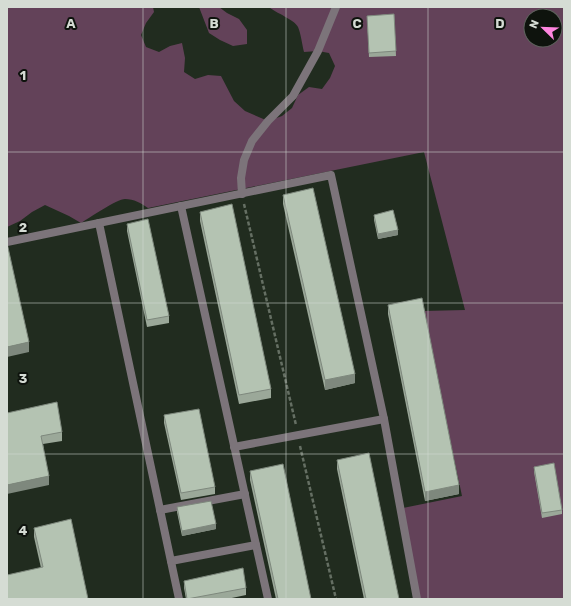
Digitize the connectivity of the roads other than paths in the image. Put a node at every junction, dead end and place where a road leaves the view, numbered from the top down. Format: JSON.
{"nodes":[{"id":1,"x":336,"y":7,"type":"edge"},
{"id":2,"x":242,"y":194,"type":"junction"},
{"id":3,"x":181,"y":206,"type":"junction"},
{"id":4,"x":99,"y":223,"type":"junction"},
{"id":5,"x":7,"y":242,"type":"edge"},
{"id":6,"x":384,"y":420,"type":"junction"},
{"id":7,"x":234,"y":447,"type":"junction"},
{"id":8,"x":245,"y":494,"type":"junction"},
{"id":9,"x":160,"y":510,"type":"junction"},
{"id":10,"x":256,"y":545,"type":"junction"},
{"id":11,"x":171,"y":561,"type":"junction"},
{"id":12,"x":179,"y":599,"type":"edge"},
{"id":13,"x":268,"y":599,"type":"edge"},
{"id":14,"x":417,"y":599,"type":"edge"}],
"edges":[{"from":1,"to":2,"type":"lane"},
{"from":2,"to":3,"type":"lane"},
{"from":2,"to":6,"type":"lane"},
{"from":3,"to":4,"type":"lane"},
{"from":3,"to":7,"type":"lane"},
{"from":4,"to":5,"type":"lane"},
{"from":4,"to":9,"type":"lane"},
{"from":6,"to":7,"type":"lane"},
{"from":6,"to":14,"type":"lane"},
{"from":7,"to":8,"type":"lane"},
{"from":8,"to":9,"type":"lane"},
{"from":8,"to":10,"type":"lane"},
{"from":9,"to":11,"type":"lane"},
{"from":10,"to":11,"type":"lane"},
{"from":10,"to":13,"type":"lane"},
{"from":11,"to":12,"type":"lane"}]}
